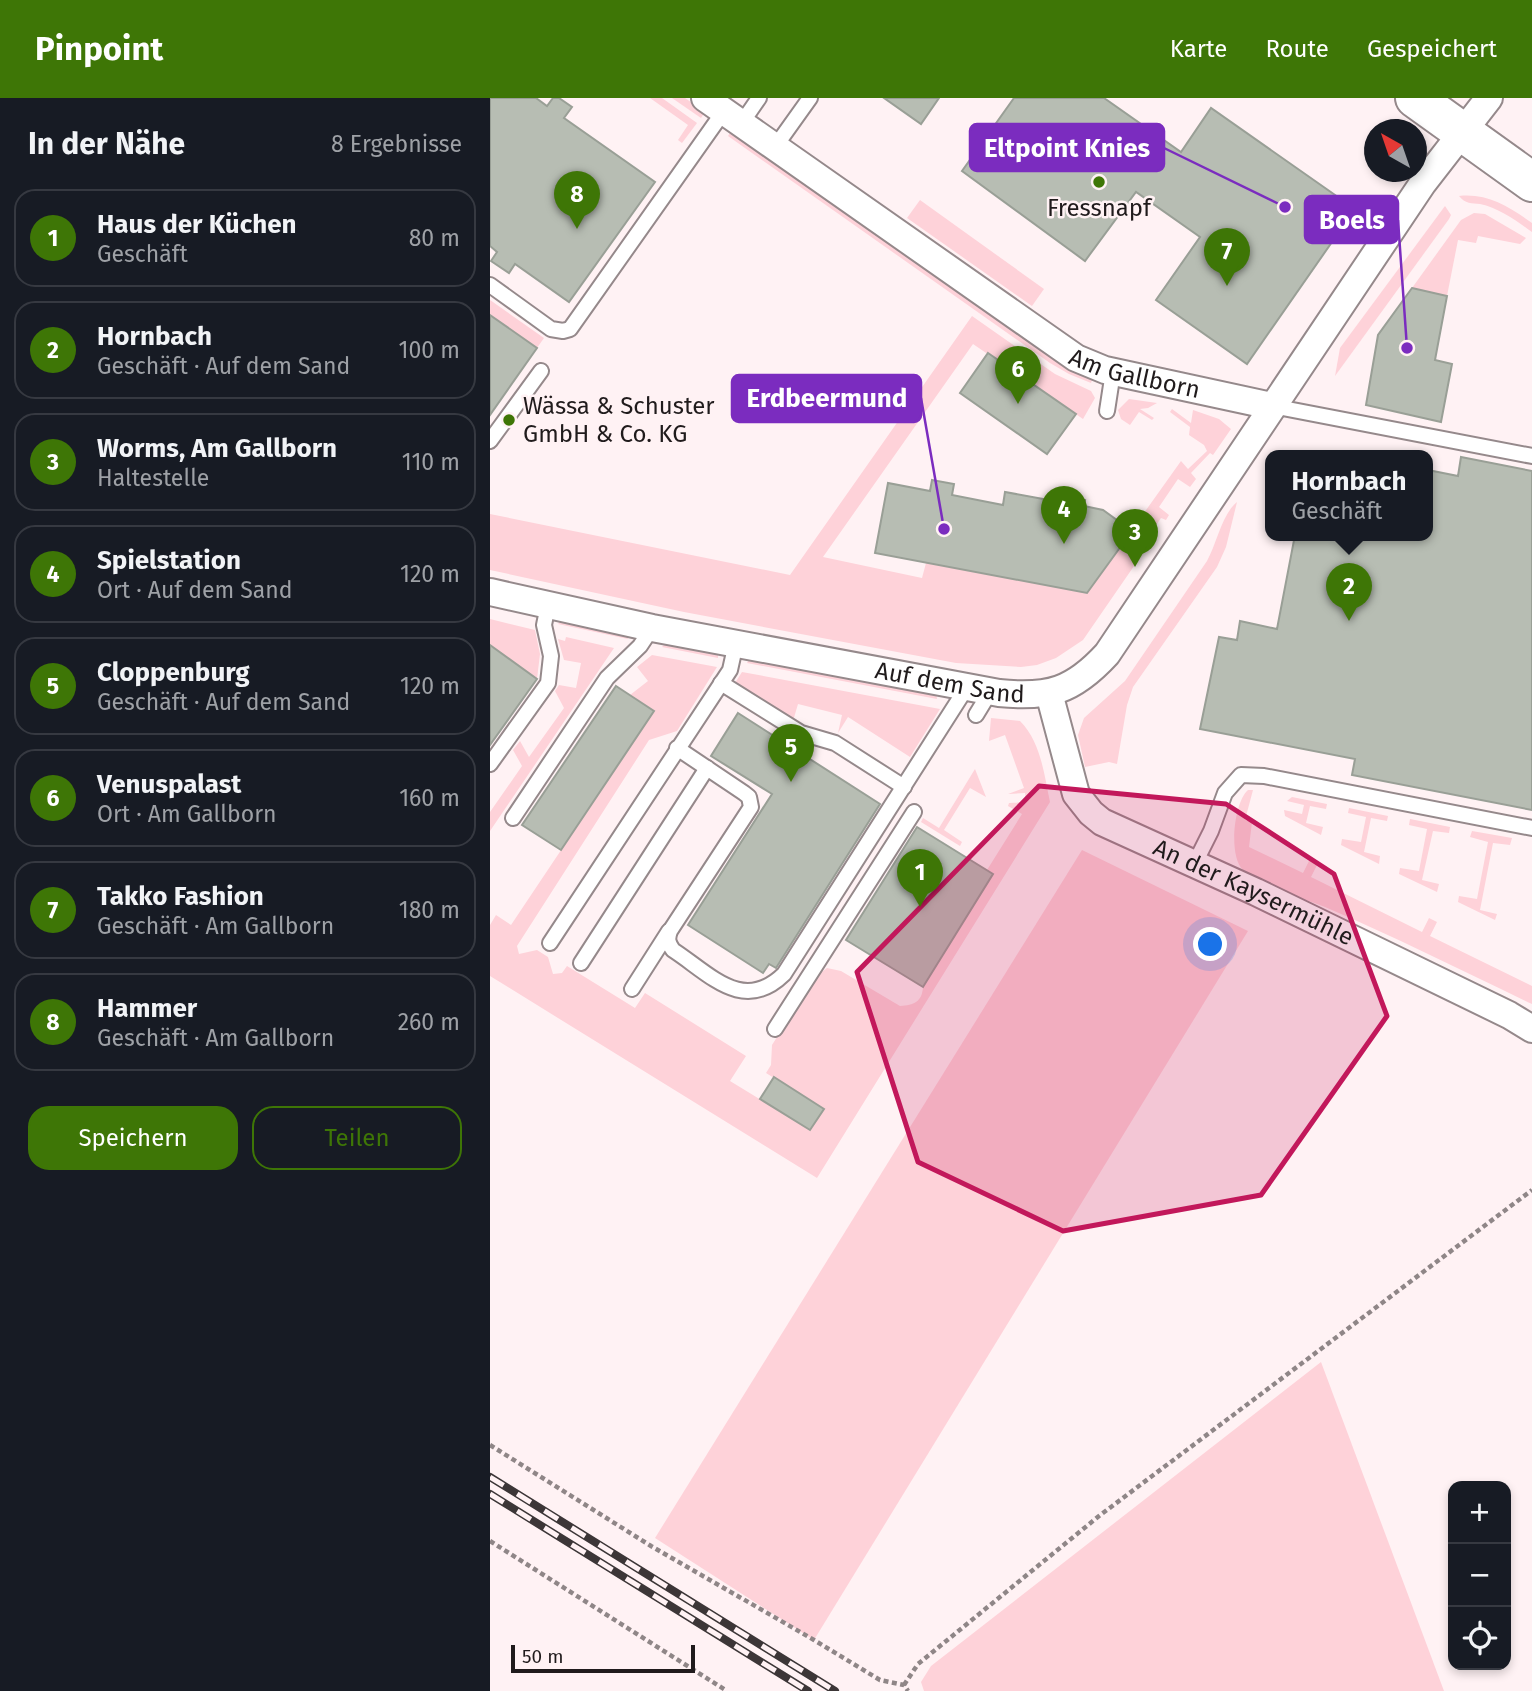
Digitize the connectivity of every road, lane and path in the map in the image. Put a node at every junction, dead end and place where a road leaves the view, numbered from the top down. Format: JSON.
{"nodes":[{"id":1,"x":759,"y":98,"type":"edge"},
{"id":2,"x":810,"y":98,"type":"edge"},
{"id":3,"x":1415,"y":98,"type":"edge"},
{"id":4,"x":1489,"y":98,"type":"edge"},
{"id":5,"x":724,"y":111,"type":"edge"},
{"id":6,"x":1461,"y":131,"type":"junction"},
{"id":7,"x":775,"y":147,"type":"junction"},
{"id":8,"x":1532,"y":183,"type":"edge"},
{"id":9,"x":490,"y":285,"type":"edge"},
{"id":10,"x":541,"y":371,"type":"dead end"},
{"id":11,"x":1113,"y":372,"type":"junction"},
{"id":12,"x":1272,"y":406,"type":"junction"},
{"id":13,"x":1107,"y":411,"type":"dead end"},
{"id":14,"x":490,"y":440,"type":"edge"},
{"id":15,"x":1532,"y":456,"type":"edge"},
{"id":16,"x":490,"y":592,"type":"edge"},
{"id":17,"x":548,"y":605,"type":"junction"},
{"id":18,"x":652,"y":628,"type":"junction"},
{"id":19,"x":736,"y":643,"type":"junction"},
{"id":20,"x":721,"y":683,"type":"junction"},
{"id":21,"x":978,"y":689,"type":"junction"},
{"id":22,"x":1049,"y":693,"type":"junction"},
{"id":23,"x":976,"y":715,"type":"dead end"},
{"id":24,"x":677,"y":748,"type":"junction"},
{"id":25,"x":490,"y":764,"type":"edge"},
{"id":26,"x":706,"y":768,"type":"junction"},
{"id":27,"x":904,"y":787,"type":"junction"},
{"id":28,"x":914,"y":812,"type":"dead end"},
{"id":29,"x":513,"y":818,"type":"dead end"},
{"id":30,"x":1532,"y":828,"type":"edge"},
{"id":31,"x":1194,"y":864,"type":"junction"},
{"id":32,"x":670,"y":931,"type":"junction"},
{"id":33,"x":550,"y":943,"type":"dead end"},
{"id":34,"x":581,"y":963,"type":"dead end"},
{"id":35,"x":632,"y":989,"type":"dead end"},
{"id":36,"x":775,"y":1029,"type":"dead end"},
{"id":37,"x":1532,"y":1029,"type":"edge"},
{"id":38,"x":1532,"y":1190,"type":"edge"},
{"id":39,"x":490,"y":1445,"type":"edge"},
{"id":40,"x":490,"y":1541,"type":"edge"},
{"id":41,"x":904,"y":1685,"type":"junction"},
{"id":42,"x":727,"y":1691,"type":"edge"},
{"id":43,"x":908,"y":1691,"type":"edge"}],
"edges":[{"from":1,"to":5,"type":"lane"},
{"from":2,"to":7,"type":"lane"},
{"from":3,"to":6,"type":"main road"},
{"from":4,"to":6,"type":"street"},
{"from":5,"to":7,"type":"street","name":"Am Gallborn"},
{"from":5,"to":9,"type":"lane"},
{"from":6,"to":8,"type":"main road"},
{"from":6,"to":12,"type":"street"},
{"from":7,"to":11,"type":"street","name":"Am Gallborn"},
{"from":10,"to":14,"type":"lane"},
{"from":11,"to":12,"type":"street","name":"Am Gallborn"},
{"from":11,"to":13,"type":"lane"},
{"from":12,"to":15,"type":"lane"},
{"from":12,"to":22,"type":"street","name":"Auf dem Sand"},
{"from":16,"to":17,"type":"street","name":"Auf dem Sand"},
{"from":17,"to":18,"type":"street","name":"Auf dem Sand"},
{"from":17,"to":25,"type":"lane"},
{"from":18,"to":19,"type":"street","name":"Auf dem Sand"},
{"from":18,"to":29,"type":"lane"},
{"from":19,"to":20,"type":"lane"},
{"from":19,"to":21,"type":"street","name":"Auf dem Sand"},
{"from":20,"to":24,"type":"lane"},
{"from":20,"to":27,"type":"lane"},
{"from":21,"to":22,"type":"street","name":"Auf dem Sand"},
{"from":21,"to":23,"type":"lane"},
{"from":21,"to":27,"type":"lane"},
{"from":22,"to":31,"type":"street","name":"An der Kaysermühle"},
{"from":24,"to":26,"type":"lane"},
{"from":24,"to":33,"type":"lane"},
{"from":26,"to":32,"type":"lane"},
{"from":26,"to":34,"type":"lane"},
{"from":27,"to":32,"type":"lane"},
{"from":28,"to":36,"type":"lane"},
{"from":30,"to":31,"type":"lane"},
{"from":31,"to":37,"type":"street","name":"An der Kaysermühle"},
{"from":32,"to":35,"type":"lane"},
{"from":38,"to":41,"type":"path"},
{"from":39,"to":41,"type":"path"},
{"from":40,"to":42,"type":"path"},
{"from":41,"to":43,"type":"path"}]}
